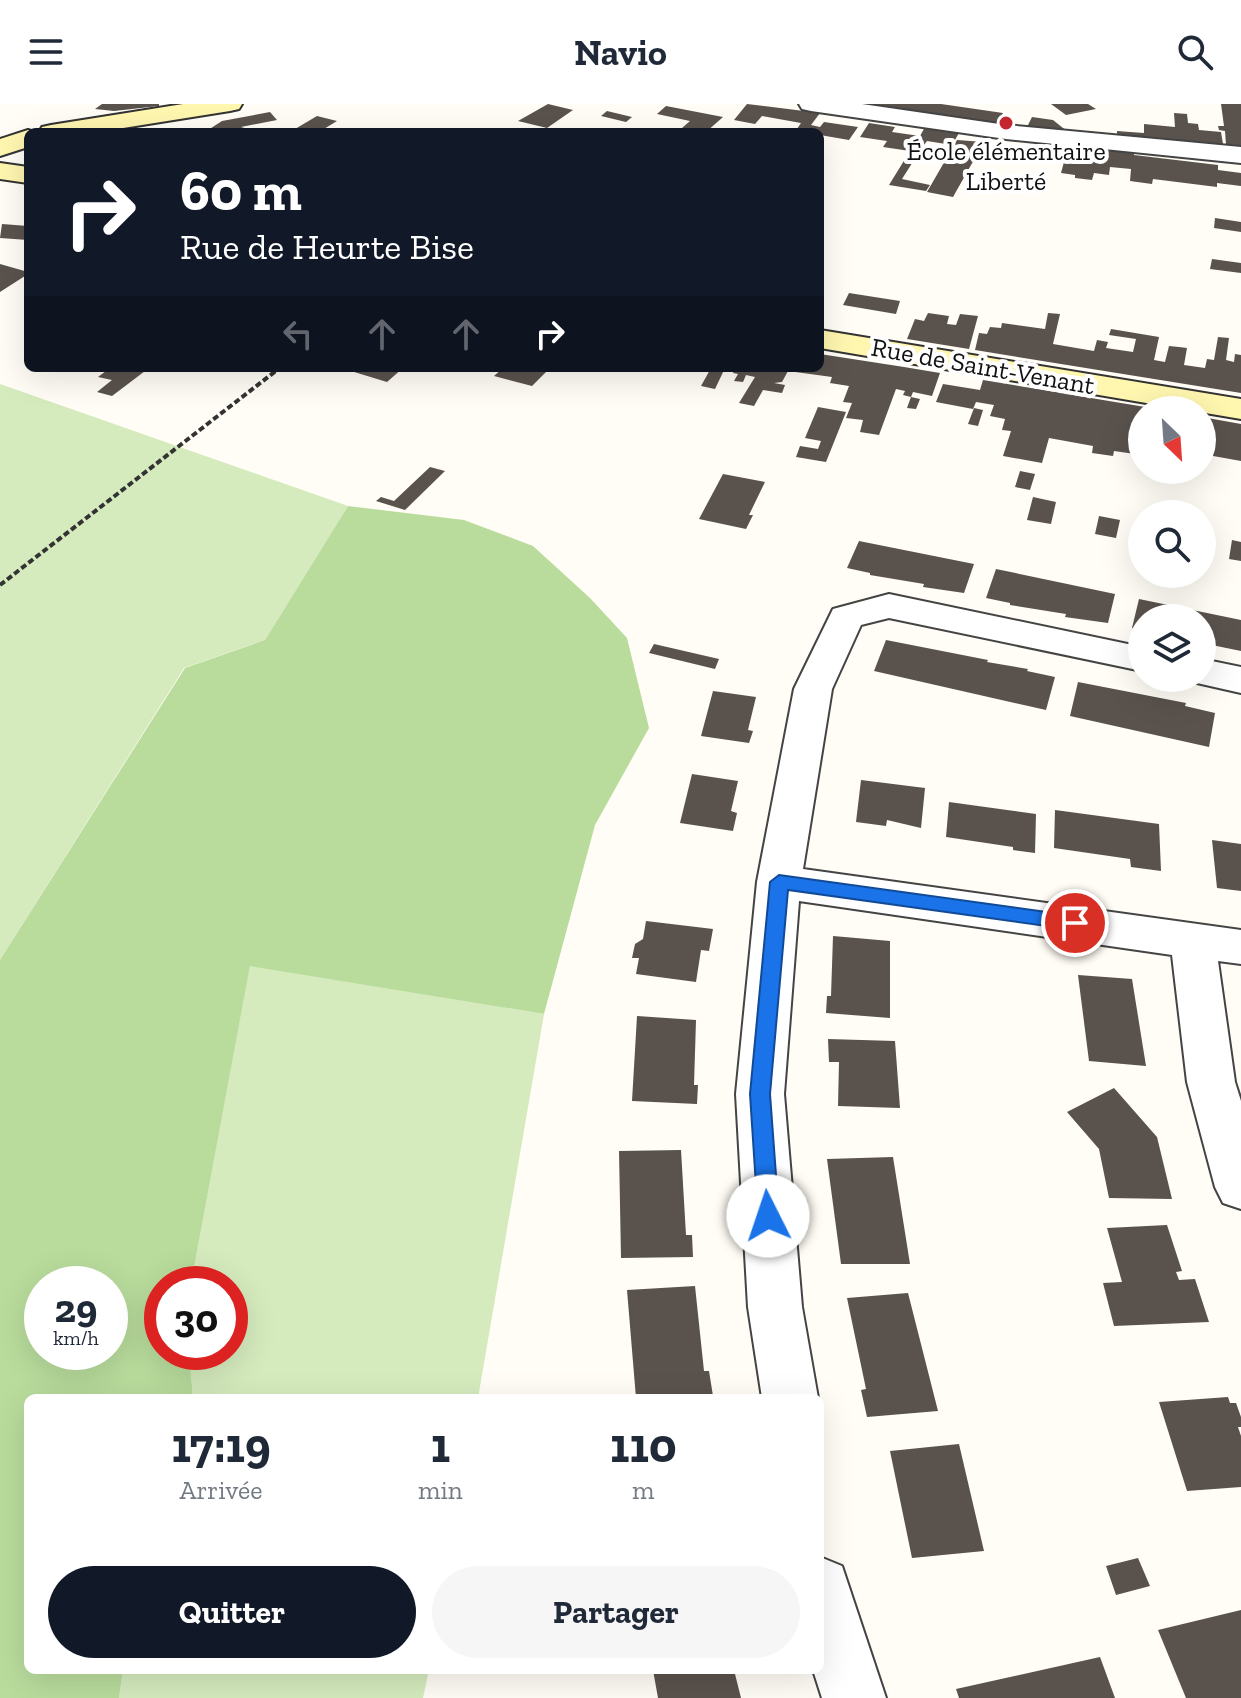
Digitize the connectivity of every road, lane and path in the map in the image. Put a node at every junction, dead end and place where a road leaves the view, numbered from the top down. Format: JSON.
{"nodes":[{"id":1,"x":230,"y":104,"type":"edge"},
{"id":2,"x":811,"y":104,"type":"edge"},
{"id":3,"x":90,"y":128,"type":"edge"},
{"id":4,"x":24,"y":136,"type":"edge"},
{"id":5,"x":0,"y":137,"type":"edge"},
{"id":6,"x":24,"y":138,"type":"edge"},
{"id":7,"x":0,"y":148,"type":"edge"},
{"id":8,"x":1241,"y":155,"type":"edge"},
{"id":9,"x":0,"y":171,"type":"edge"},
{"id":10,"x":24,"y":174,"type":"edge"},
{"id":11,"x":24,"y":182,"type":"edge"},
{"id":12,"x":0,"y":184,"type":"edge"},
{"id":13,"x":824,"y":340,"type":"edge"},
{"id":14,"x":275,"y":372,"type":"edge"},
{"id":15,"x":1241,"y":409,"type":"edge"},
{"id":16,"x":0,"y":585,"type":"edge"},
{"id":17,"x":1128,"y":656,"type":"edge"},
{"id":18,"x":1216,"y":675,"type":"edge"},
{"id":19,"x":1241,"y":680,"type":"edge"},
{"id":20,"x":779,"y":882,"type":"junction"},
{"id":21,"x":1193,"y":940,"type":"junction"},
{"id":22,"x":1241,"y":947,"type":"edge"},
{"id":23,"x":1241,"y":1187,"type":"edge"},
{"id":24,"x":789,"y":1394,"type":"edge"},
{"id":25,"x":824,"y":1610,"type":"edge"},
{"id":26,"x":854,"y":1698,"type":"edge"}],
"edges":[{"from":1,"to":3,"type":"main road"},
{"from":2,"to":8,"type":"street"},
{"from":4,"to":5,"type":"main road"},
{"from":6,"to":7,"type":"main road"},
{"from":9,"to":10,"type":"main road"},
{"from":11,"to":12,"type":"main road"},
{"from":13,"to":15,"type":"main road","name":"Rue de Saint-Venant"},
{"from":14,"to":16,"type":"path"},
{"from":17,"to":20,"type":"street"},
{"from":18,"to":19,"type":"street"},
{"from":20,"to":21,"type":"street"},
{"from":20,"to":24,"type":"street"},
{"from":21,"to":22,"type":"street"},
{"from":21,"to":23,"type":"street"},
{"from":25,"to":26,"type":"street"}]}
